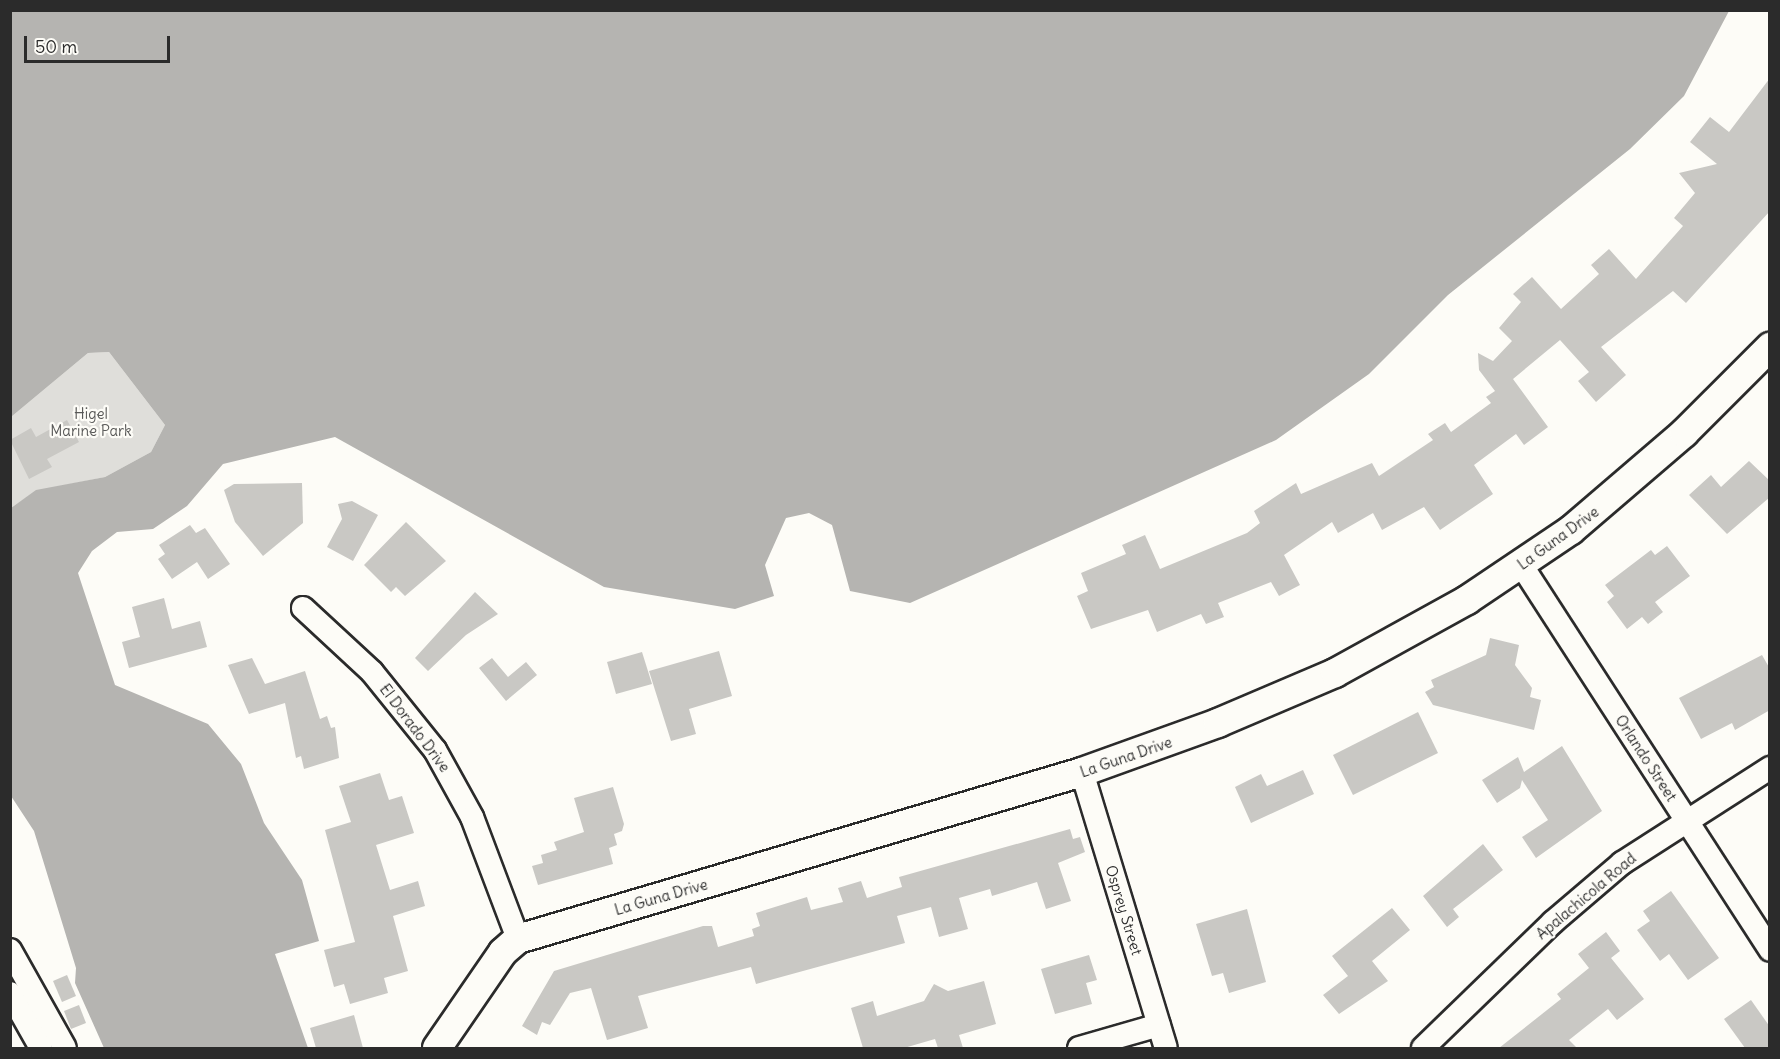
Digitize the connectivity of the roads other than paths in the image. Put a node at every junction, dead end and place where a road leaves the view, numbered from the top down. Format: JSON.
{"nodes":[{"id":1,"x":1770,"y":347,"type":"edge"},
{"id":2,"x":1522,"y":566,"type":"junction"},
{"id":3,"x":303,"y":608,"type":"dead end"},
{"id":4,"x":1770,"y":768,"type":"edge"},
{"id":5,"x":1082,"y":772,"type":"junction"},
{"id":6,"x":1685,"y":819,"type":"junction"},
{"id":7,"x":518,"y":939,"type":"junction"},
{"id":8,"x":10,"y":950,"type":"edge"},
{"id":9,"x":1770,"y":950,"type":"edge"},
{"id":10,"x":10,"y":993,"type":"edge"},
{"id":11,"x":1159,"y":1025,"type":"junction"},
{"id":12,"x":41,"y":1048,"type":"edge"},
{"id":13,"x":65,"y":1048,"type":"edge"},
{"id":14,"x":438,"y":1048,"type":"edge"},
{"id":15,"x":1079,"y":1048,"type":"edge"},
{"id":16,"x":1166,"y":1048,"type":"edge"},
{"id":17,"x":1423,"y":1048,"type":"edge"}],
"edges":[{"from":1,"to":2,"type":"street","name":"La Guna Drive"},
{"from":2,"to":5,"type":"street","name":"La Guna Drive"},
{"from":2,"to":6,"type":"street","name":"Orlando Street"},
{"from":3,"to":7,"type":"street","name":"El Dorado Drive"},
{"from":4,"to":6,"type":"street","name":"Apalachicola Road"},
{"from":5,"to":7,"type":"street","name":"La Guna Drive"},
{"from":5,"to":11,"type":"street","name":"Osprey Street"},
{"from":6,"to":9,"type":"street","name":"Orlando Street"},
{"from":6,"to":17,"type":"street","name":"Apalachicola Road"},
{"from":7,"to":14,"type":"street","name":"La Guna Drive"},
{"from":8,"to":13,"type":"street"},
{"from":10,"to":12,"type":"street"},
{"from":11,"to":15,"type":"street"},
{"from":11,"to":16,"type":"street","name":"Osprey Street"}]}
